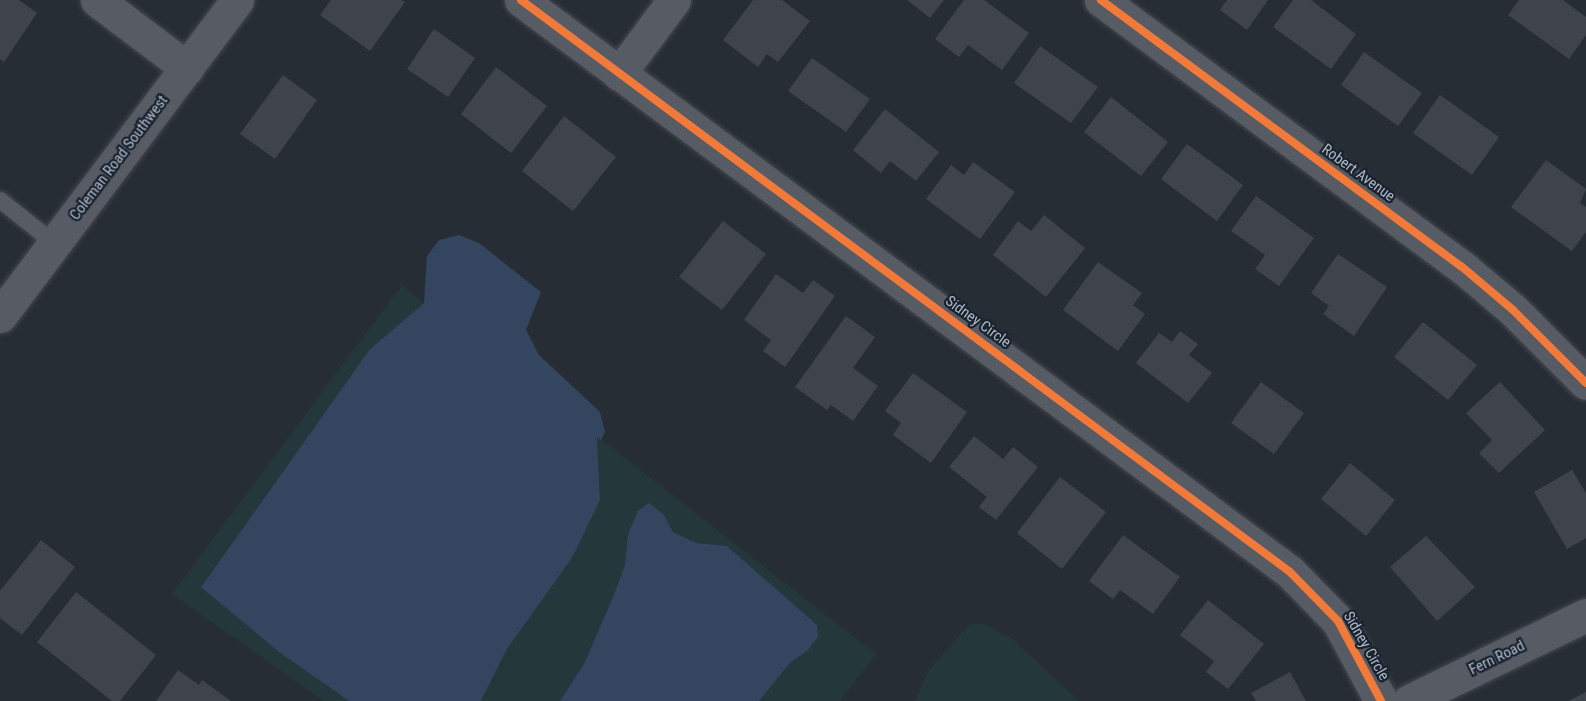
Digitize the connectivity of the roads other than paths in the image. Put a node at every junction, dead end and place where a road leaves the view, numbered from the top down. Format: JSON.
{"nodes":[{"id":1,"x":96,"y":0,"type":"edge"},
{"id":2,"x":237,"y":0,"type":"edge"},
{"id":3,"x":521,"y":0,"type":"edge"},
{"id":4,"x":674,"y":0,"type":"edge"},
{"id":5,"x":1101,"y":0,"type":"edge"},
{"id":6,"x":187,"y":68,"type":"junction"},
{"id":7,"x":619,"y":74,"type":"junction"},
{"id":8,"x":0,"y":200,"type":"edge"},
{"id":9,"x":54,"y":243,"type":"junction"},
{"id":10,"x":0,"y":316,"type":"edge"},
{"id":11,"x":1586,"y":383,"type":"edge"},
{"id":12,"x":1586,"y":615,"type":"edge"},
{"id":13,"x":1381,"y":701,"type":"edge"},
{"id":14,"x":1409,"y":701,"type":"edge"}],
"edges":[{"from":1,"to":6,"type":"street"},
{"from":2,"to":6,"type":"street","name":"Coleman Road Southwest"},
{"from":3,"to":7,"type":"street","name":"Sidney Circle"},
{"from":4,"to":7,"type":"street"},
{"from":5,"to":11,"type":"street","name":"Robert Avenue"},
{"from":6,"to":9,"type":"street","name":"Coleman Road Southwest"},
{"from":7,"to":13,"type":"street","name":"Sidney Circle"},
{"from":8,"to":9,"type":"lane"},
{"from":9,"to":10,"type":"street","name":"Coleman Road Southwest"},
{"from":12,"to":14,"type":"street","name":"Fern Road"}]}
